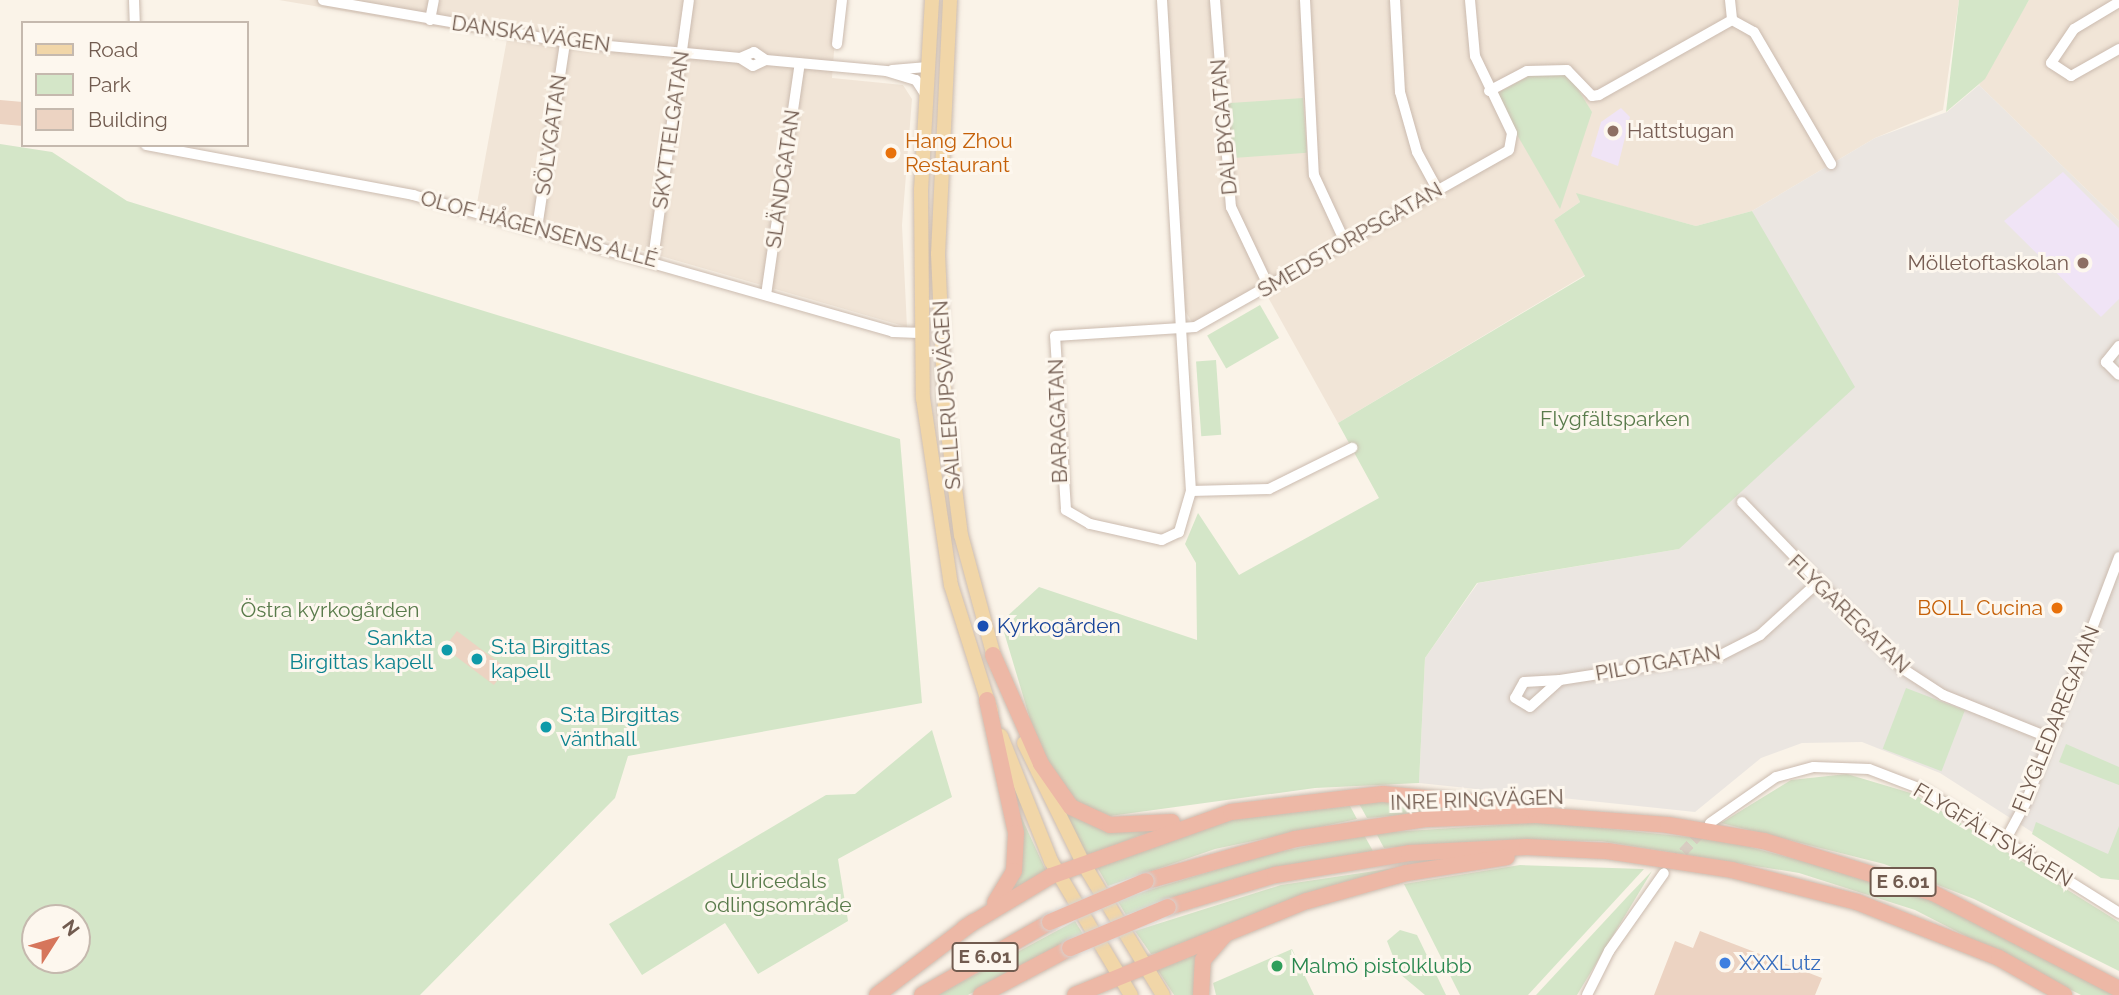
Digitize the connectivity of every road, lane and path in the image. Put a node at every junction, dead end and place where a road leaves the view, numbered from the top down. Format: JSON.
{"nodes":[{"id":1,"x":134,"y":0,"type":"edge"},
{"id":2,"x":323,"y":0,"type":"edge"},
{"id":3,"x":434,"y":0,"type":"edge"},
{"id":4,"x":689,"y":0,"type":"edge"},
{"id":5,"x":842,"y":0,"type":"edge"},
{"id":6,"x":932,"y":0,"type":"edge"},
{"id":7,"x":950,"y":0,"type":"edge"},
{"id":8,"x":1162,"y":0,"type":"edge"},
{"id":9,"x":1214,"y":0,"type":"edge"},
{"id":10,"x":1305,"y":0,"type":"edge"},
{"id":11,"x":1395,"y":0,"type":"edge"},
{"id":12,"x":1470,"y":0,"type":"edge"},
{"id":13,"x":1730,"y":0,"type":"edge"},
{"id":14,"x":2119,"y":2,"type":"edge"},
{"id":15,"x":430,"y":20,"type":"junction"},
{"id":16,"x":1732,"y":20,"type":"junction"},
{"id":17,"x":135,"y":21,"type":"edge"},
{"id":18,"x":565,"y":42,"type":"junction"},
{"id":19,"x":837,"y":44,"type":"dead end"},
{"id":20,"x":2119,"y":48,"type":"edge"},
{"id":21,"x":682,"y":52,"type":"junction"},
{"id":22,"x":800,"y":63,"type":"junction"},
{"id":23,"x":928,"y":67,"type":"junction"},
{"id":24,"x":886,"y":71,"type":"junction"},
{"id":25,"x":1489,"y":91,"type":"junction"},
{"id":26,"x":926,"y":100,"type":"junction"},
{"id":27,"x":149,"y":147,"type":"edge"},
{"id":28,"x":942,"y":161,"type":"junction"},
{"id":29,"x":1831,"y":164,"type":"dead end"},
{"id":30,"x":1437,"y":189,"type":"junction"},
{"id":31,"x":537,"y":228,"type":"junction"},
{"id":32,"x":1345,"y":242,"type":"junction"},
{"id":33,"x":653,"y":259,"type":"junction"},
{"id":34,"x":1269,"y":287,"type":"junction"},
{"id":35,"x":766,"y":295,"type":"junction"},
{"id":36,"x":1181,"y":328,"type":"junction"},
{"id":37,"x":920,"y":333,"type":"junction"},
{"id":38,"x":2119,"y":345,"type":"edge"},
{"id":39,"x":2119,"y":375,"type":"edge"},
{"id":40,"x":1352,"y":449,"type":"dead end"},
{"id":41,"x":1191,"y":491,"type":"junction"},
{"id":42,"x":1742,"y":502,"type":"dead end"},
{"id":43,"x":2119,"y":556,"type":"edge"},
{"id":44,"x":1816,"y":584,"type":"junction"},
{"id":45,"x":993,"y":655,"type":"junction"},
{"id":46,"x":1560,"y":680,"type":"dead end"},
{"id":47,"x":987,"y":700,"type":"junction"},
{"id":48,"x":2050,"y":738,"type":"junction"},
{"id":49,"x":1564,"y":817,"type":"junction"},
{"id":50,"x":1206,"y":818,"type":"junction"},
{"id":51,"x":1710,"y":823,"type":"tunnel mouth"},
{"id":52,"x":2005,"y":841,"type":"junction"},
{"id":53,"x":1607,"y":851,"type":"junction"},
{"id":54,"x":1083,"y":863,"type":"junction"},
{"id":55,"x":1058,"y":873,"type":"junction"},
{"id":56,"x":1664,"y":873,"type":"tunnel mouth"},
{"id":57,"x":2119,"y":913,"type":"edge"},
{"id":58,"x":1247,"y":922,"type":"junction"},
{"id":59,"x":964,"y":928,"type":"junction"},
{"id":60,"x":1144,"y":966,"type":"junction"},
{"id":61,"x":1118,"y":978,"type":"junction"},
{"id":62,"x":2119,"y":989,"type":"edge"},
{"id":63,"x":877,"y":995,"type":"edge"},
{"id":64,"x":922,"y":995,"type":"edge"},
{"id":65,"x":981,"y":995,"type":"edge"},
{"id":66,"x":1075,"y":995,"type":"edge"},
{"id":67,"x":1131,"y":995,"type":"edge"},
{"id":68,"x":1163,"y":995,"type":"edge"},
{"id":69,"x":1201,"y":995,"type":"edge"},
{"id":70,"x":1587,"y":995,"type":"edge"},
{"id":71,"x":2064,"y":995,"type":"edge"}],
"edges":[{"from":1,"to":17,"type":"street"},
{"from":2,"to":15,"type":"street","name":"DANSKA VÄGEN"},
{"from":3,"to":15,"type":"street"},
{"from":4,"to":21,"type":"street","name":"SKYTTELGATAN"},
{"from":5,"to":19,"type":"street"},
{"from":6,"to":23,"type":"main road","name":"SALLERUPSVÄGEN"},
{"from":7,"to":28,"type":"main road","name":"SALLERUPSVÄGEN"},
{"from":8,"to":36,"type":"street"},
{"from":9,"to":34,"type":"street","name":"DALBYGATAN"},
{"from":10,"to":32,"type":"street"},
{"from":11,"to":30,"type":"street"},
{"from":12,"to":25,"type":"street"},
{"from":13,"to":16,"type":"street"},
{"from":14,"to":20,"type":"street"},
{"from":15,"to":18,"type":"street","name":"DANSKA VÄGEN"},
{"from":16,"to":25,"type":"street"},
{"from":16,"to":29,"type":"street"},
{"from":18,"to":21,"type":"street","name":"DANSKA VÄGEN"},
{"from":18,"to":31,"type":"street","name":"SÖLVGATAN"},
{"from":21,"to":22,"type":"street","name":"DANSKA VÄGEN"},
{"from":21,"to":33,"type":"street","name":"SKYTTELGATAN"},
{"from":22,"to":24,"type":"street","name":"DANSKA VÄGEN"},
{"from":22,"to":35,"type":"street","name":"SLÄNDGATAN"},
{"from":23,"to":24,"type":"street","name":"DANSKA VÄGEN"},
{"from":23,"to":26,"type":"main road","name":"SALLERUPSVÄGEN"},
{"from":23,"to":28,"type":"main road"},
{"from":24,"to":26,"type":"street","name":"DANSKA VÄGEN"},
{"from":25,"to":30,"type":"street","name":"SMEDSTORPSGATAN"},
{"from":26,"to":37,"type":"main road","name":"SALLERUPSVÄGEN"},
{"from":27,"to":31,"type":"street","name":"OLOF HÅGENSENS ALLÉ"},
{"from":28,"to":45,"type":"main road","name":"SALLERUPSVÄGEN"},
{"from":30,"to":32,"type":"street","name":"SMEDSTORPSGATAN"},
{"from":31,"to":33,"type":"street","name":"OLOF HÅGENSENS ALLÉ"},
{"from":32,"to":34,"type":"street","name":"SMEDSTORPSGATAN"},
{"from":33,"to":35,"type":"street","name":"OLOF HÅGENSENS ALLÉ"},
{"from":34,"to":36,"type":"street","name":"SMEDSTORPSGATAN"},
{"from":35,"to":37,"type":"street","name":"OLOF HÅGENSENS ALLÉ"},
{"from":36,"to":41,"type":"street"},
{"from":36,"to":41,"type":"street","name":"BARAGATAN"},
{"from":37,"to":47,"type":"main road","name":"SALLERUPSVÄGEN"},
{"from":38,"to":39,"type":"street"},
{"from":40,"to":41,"type":"street"},
{"from":42,"to":44,"type":"street","name":"FLYGAREGATAN"},
{"from":43,"to":48,"type":"street","name":"FLYGLEDAREGATAN"},
{"from":44,"to":46,"type":"street","name":"PILOTGATAN"},
{"from":44,"to":48,"type":"street","name":"FLYGAREGATAN"},
{"from":45,"to":50,"type":"highway"},
{"from":45,"to":54,"type":"main road","name":"SALLERUPSVÄGEN"},
{"from":47,"to":55,"type":"main road","name":"SALLERUPSVÄGEN"},
{"from":47,"to":59,"type":"highway"},
{"from":48,"to":52,"type":"street","name":"FLYGLEDAREGATAN"},
{"from":49,"to":50,"type":"highway"},
{"from":49,"to":62,"type":"highway","name":"INRE RINGVÄGEN","number":"E 6.01"},
{"from":49,"to":64,"type":"highway","name":"INRE RINGVÄGEN","number":"E 6.01","bridge":true},
{"from":50,"to":54,"type":"highway"},
{"from":51,"to":52,"type":"street","name":"FLYGFÄLTSVÄGEN"},
{"from":52,"to":57,"type":"street","name":"FLYGFÄLTSVÄGEN"},
{"from":53,"to":58,"type":"highway"},
{"from":53,"to":65,"type":"highway","number":"E 6.01","bridge":true},
{"from":53,"to":71,"type":"highway","number":"E 6.01"},
{"from":54,"to":55,"type":"highway"},
{"from":54,"to":60,"type":"main road","name":"SALLERUPSVÄGEN"},
{"from":55,"to":59,"type":"highway"},
{"from":55,"to":61,"type":"main road","name":"SALLERUPSVÄGEN"},
{"from":56,"to":70,"type":"street"},
{"from":58,"to":60,"type":"highway"},
{"from":58,"to":69,"type":"highway"},
{"from":59,"to":63,"type":"highway"},
{"from":60,"to":61,"type":"highway"},
{"from":60,"to":68,"type":"main road","name":"SALLERUPSVÄGEN"},
{"from":61,"to":66,"type":"highway"},
{"from":61,"to":67,"type":"main road","name":"SALLERUPSVÄGEN"}]}
